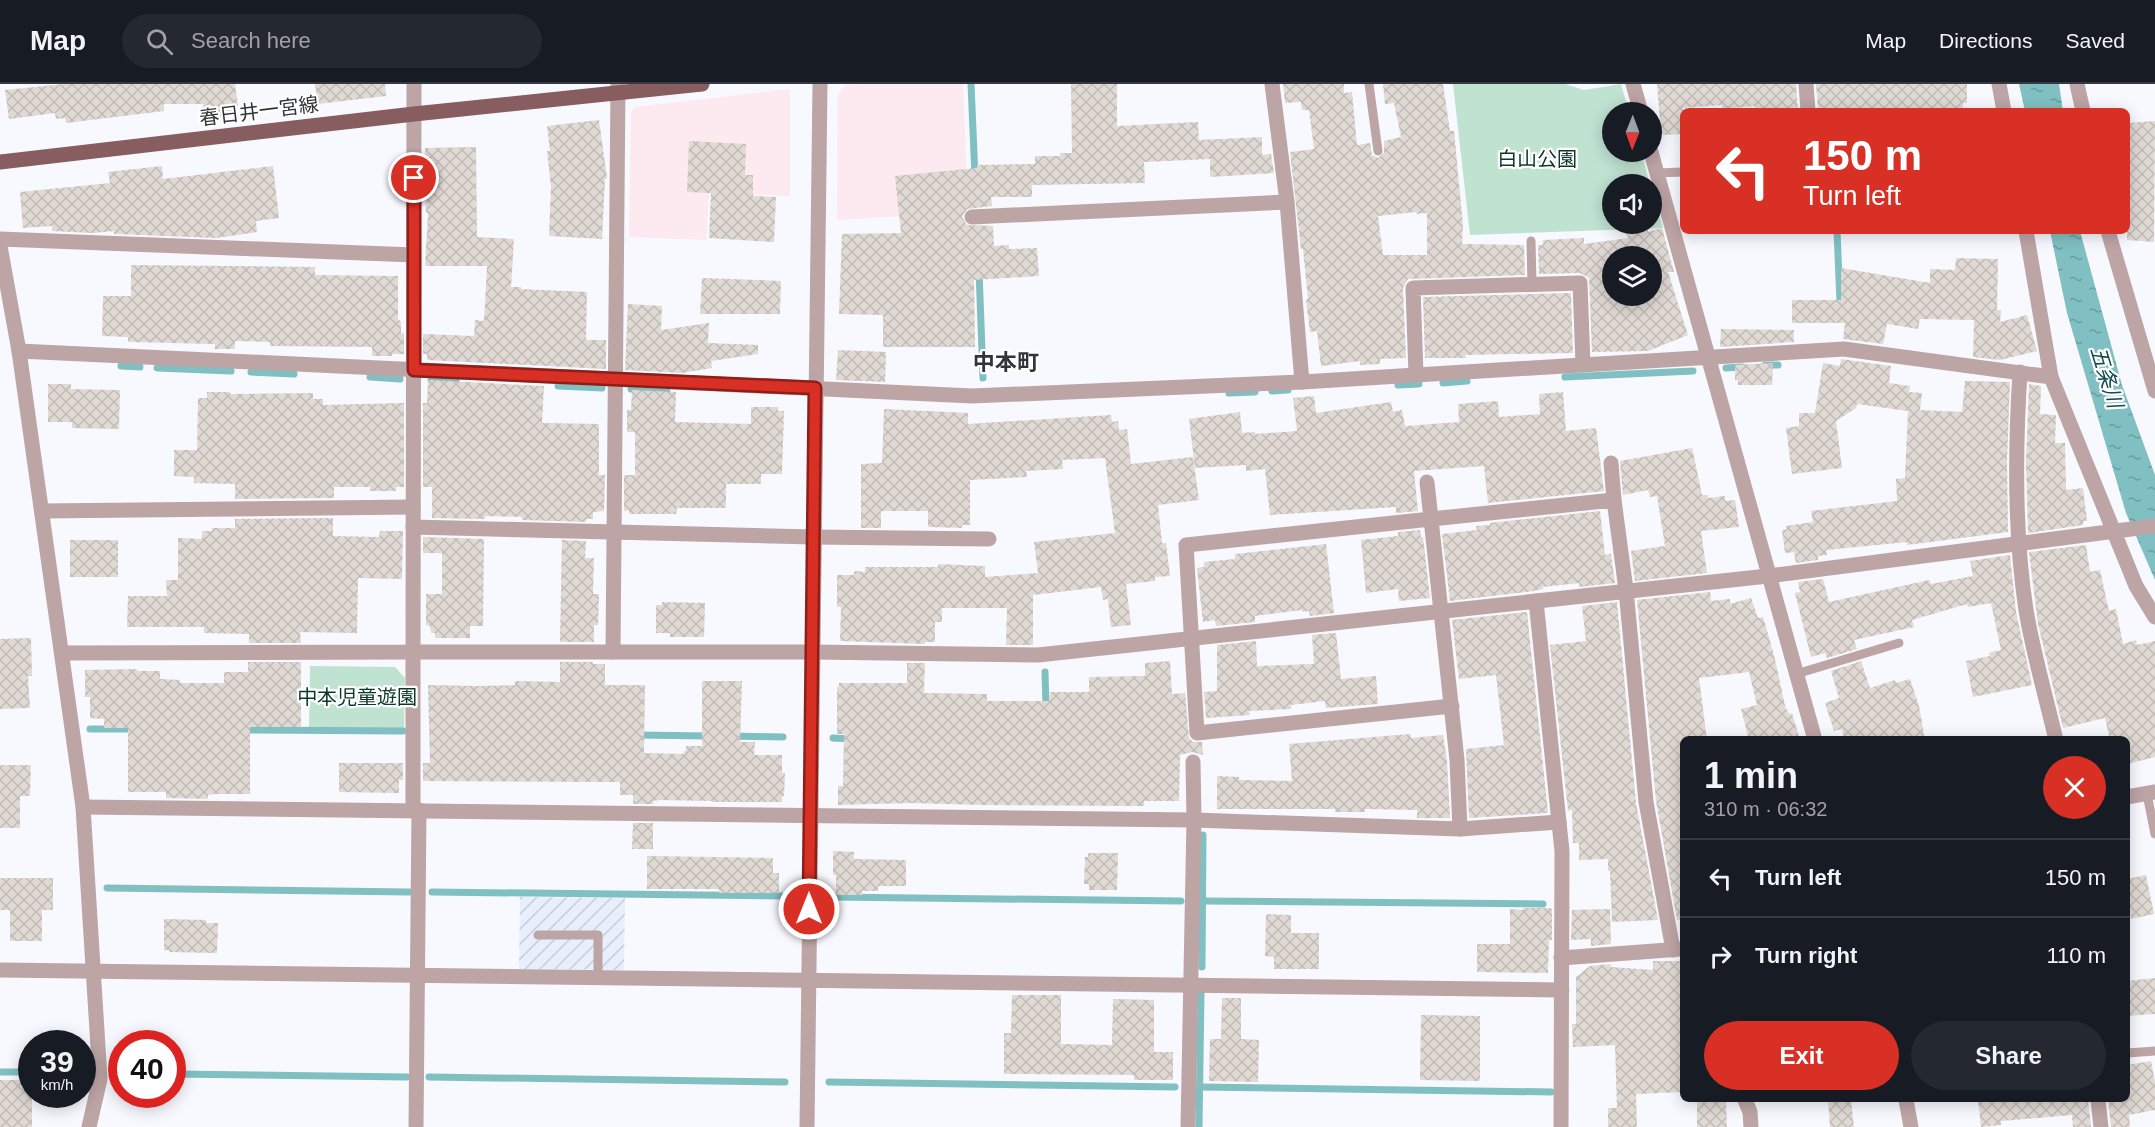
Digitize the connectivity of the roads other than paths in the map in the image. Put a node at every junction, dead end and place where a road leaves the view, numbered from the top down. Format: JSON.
{"nodes":[{"id":1,"x":414,"y":84,"type":"edge"},
{"id":2,"x":702,"y":84,"type":"edge"},
{"id":3,"x":820,"y":84,"type":"edge"},
{"id":4,"x":1272,"y":84,"type":"edge"},
{"id":5,"x":1369,"y":84,"type":"edge"},
{"id":6,"x":1633,"y":84,"type":"edge"},
{"id":7,"x":1806,"y":84,"type":"edge"},
{"id":8,"x":1999,"y":84,"type":"edge"},
{"id":9,"x":2077,"y":84,"type":"edge"},
{"id":10,"x":618,"y":89,"type":"edge"},
{"id":11,"x":1638,"y":102,"type":"edge"},
{"id":12,"x":1808,"y":108,"type":"edge"},
{"id":13,"x":2003,"y":108,"type":"edge"},
{"id":14,"x":2082,"y":108,"type":"edge"},
{"id":15,"x":414,"y":114,"type":"junction"},
{"id":16,"x":1378,"y":151,"type":"dead end"},
{"id":17,"x":0,"y":162,"type":"edge"},
{"id":18,"x":1654,"y":162,"type":"edge"},
{"id":19,"x":1680,"y":172,"type":"edge"},
{"id":20,"x":1658,"y":173,"type":"junction"},
{"id":21,"x":1287,"y":202,"type":"junction"},
{"id":22,"x":972,"y":218,"type":"dead end"},
{"id":23,"x":2027,"y":234,"type":"edge"},
{"id":24,"x":2109,"y":234,"type":"edge"},
{"id":25,"x":0,"y":239,"type":"edge"},
{"id":26,"x":1531,"y":241,"type":"dead end"},
{"id":27,"x":0,"y":246,"type":"edge"},
{"id":28,"x":414,"y":255,"type":"junction"},
{"id":29,"x":1532,"y":284,"type":"junction"},
{"id":30,"x":19,"y":351,"type":"junction"},
{"id":31,"x":1708,"y":357,"type":"junction"},
{"id":32,"x":2150,"y":360,"type":"edge"},
{"id":33,"x":1583,"y":365,"type":"junction"},
{"id":34,"x":414,"y":370,"type":"junction"},
{"id":35,"x":2020,"y":372,"type":"junction"},
{"id":36,"x":1416,"y":375,"type":"junction"},
{"id":37,"x":2051,"y":377,"type":"junction"},
{"id":38,"x":617,"y":379,"type":"junction"},
{"id":39,"x":1302,"y":382,"type":"junction"},
{"id":40,"x":815,"y":388,"type":"junction"},
{"id":41,"x":2155,"y":391,"type":"edge"},
{"id":42,"x":1611,"y":463,"type":"dead end"},
{"id":43,"x":1427,"y":482,"type":"dead end"},
{"id":44,"x":1614,"y":500,"type":"junction"},
{"id":45,"x":413,"y":507,"type":"junction"},
{"id":46,"x":42,"y":511,"type":"junction"},
{"id":47,"x":1431,"y":519,"type":"junction"},
{"id":48,"x":2155,"y":526,"type":"edge"},
{"id":49,"x":413,"y":527,"type":"junction"},
{"id":50,"x":613,"y":532,"type":"junction"},
{"id":51,"x":2113,"y":532,"type":"junction"},
{"id":52,"x":813,"y":537,"type":"junction"},
{"id":53,"x":989,"y":539,"type":"dead end"},
{"id":54,"x":2019,"y":544,"type":"junction"},
{"id":55,"x":1768,"y":576,"type":"junction"},
{"id":56,"x":1626,"y":590,"type":"junction"},
{"id":57,"x":1536,"y":601,"type":"junction"},
{"id":58,"x":1441,"y":611,"type":"junction"},
{"id":59,"x":2155,"y":617,"type":"edge"},
{"id":60,"x":1191,"y":638,"type":"junction"},
{"id":61,"x":1899,"y":643,"type":"dead end"},
{"id":62,"x":62,"y":652,"type":"junction"},
{"id":63,"x":413,"y":652,"type":"junction"},
{"id":64,"x":614,"y":652,"type":"junction"},
{"id":65,"x":812,"y":652,"type":"junction"},
{"id":66,"x":1796,"y":674,"type":"junction"},
{"id":67,"x":1452,"y":706,"type":"junction"},
{"id":68,"x":1814,"y":736,"type":"edge"},
{"id":69,"x":2055,"y":736,"type":"edge"},
{"id":70,"x":1193,"y":762,"type":"dead end"},
{"id":71,"x":2151,"y":793,"type":"edge"},
{"id":72,"x":2130,"y":796,"type":"edge"},
{"id":73,"x":83,"y":807,"type":"junction"},
{"id":74,"x":416,"y":810,"type":"junction"},
{"id":75,"x":809,"y":814,"type":"junction"},
{"id":76,"x":1194,"y":820,"type":"junction"},
{"id":77,"x":1559,"y":822,"type":"junction"},
{"id":78,"x":1460,"y":829,"type":"junction"},
{"id":79,"x":2155,"y":834,"type":"edge"},
{"id":80,"x":538,"y":935,"type":"dead end"},
{"id":81,"x":1678,"y":950,"type":"edge"},
{"id":82,"x":1562,"y":958,"type":"junction"},
{"id":83,"x":0,"y":970,"type":"edge"},
{"id":84,"x":93,"y":971,"type":"junction"},
{"id":85,"x":417,"y":975,"type":"junction"},
{"id":86,"x":598,"y":977,"type":"junction"},
{"id":87,"x":808,"y":980,"type":"junction"},
{"id":88,"x":1191,"y":985,"type":"junction"},
{"id":89,"x":1562,"y":990,"type":"junction"},
{"id":90,"x":2155,"y":1051,"type":"edge"},
{"id":91,"x":2130,"y":1053,"type":"edge"},
{"id":92,"x":1746,"y":1102,"type":"edge"},
{"id":93,"x":1906,"y":1102,"type":"edge"},
{"id":94,"x":2098,"y":1102,"type":"edge"},
{"id":95,"x":89,"y":1127,"type":"edge"},
{"id":96,"x":416,"y":1127,"type":"edge"},
{"id":97,"x":807,"y":1127,"type":"edge"},
{"id":98,"x":1188,"y":1127,"type":"edge"},
{"id":99,"x":1561,"y":1127,"type":"edge"},
{"id":100,"x":1751,"y":1127,"type":"edge"},
{"id":101,"x":1911,"y":1127,"type":"edge"},
{"id":102,"x":2102,"y":1127,"type":"edge"}],
"edges":[{"from":1,"to":15,"type":"street"},
{"from":2,"to":10,"type":"main road","name":"春日井一宮線"},
{"from":3,"to":40,"type":"street"},
{"from":4,"to":21,"type":"street"},
{"from":5,"to":16,"type":"lane"},
{"from":6,"to":11,"type":"street"},
{"from":7,"to":12,"type":"street"},
{"from":8,"to":13,"type":"street"},
{"from":9,"to":14,"type":"street"},
{"from":10,"to":15,"type":"main road","name":"春日井一宮線"},
{"from":10,"to":38,"type":"street"},
{"from":15,"to":17,"type":"main road","name":"春日井一宮線"},
{"from":15,"to":28,"type":"street"},
{"from":18,"to":20,"type":"street"},
{"from":19,"to":20,"type":"lane"},
{"from":20,"to":31,"type":"street"},
{"from":21,"to":22,"type":"street"},
{"from":21,"to":39,"type":"street"},
{"from":23,"to":37,"type":"street"},
{"from":24,"to":32,"type":"street"},
{"from":25,"to":28,"type":"street"},
{"from":26,"to":29,"type":"lane"},
{"from":27,"to":30,"type":"street"},
{"from":28,"to":34,"type":"street"},
{"from":29,"to":33,"type":"street"},
{"from":29,"to":36,"type":"street"},
{"from":30,"to":34,"type":"street"},
{"from":30,"to":46,"type":"street"},
{"from":31,"to":33,"type":"street"},
{"from":31,"to":35,"type":"street"},
{"from":31,"to":55,"type":"street"},
{"from":32,"to":41,"type":"street"},
{"from":33,"to":36,"type":"street"},
{"from":34,"to":38,"type":"street"},
{"from":34,"to":45,"type":"street"},
{"from":35,"to":37,"type":"street"},
{"from":35,"to":54,"type":"street"},
{"from":36,"to":39,"type":"street"},
{"from":37,"to":51,"type":"street"},
{"from":38,"to":40,"type":"street"},
{"from":38,"to":50,"type":"street"},
{"from":39,"to":40,"type":"street"},
{"from":40,"to":52,"type":"street"},
{"from":42,"to":44,"type":"street"},
{"from":43,"to":47,"type":"street"},
{"from":44,"to":47,"type":"street"},
{"from":44,"to":56,"type":"street"},
{"from":45,"to":46,"type":"street"},
{"from":45,"to":49,"type":"street"},
{"from":46,"to":62,"type":"street"},
{"from":47,"to":58,"type":"street"},
{"from":47,"to":60,"type":"street"},
{"from":48,"to":51,"type":"street"},
{"from":49,"to":50,"type":"street"},
{"from":49,"to":63,"type":"street"},
{"from":50,"to":52,"type":"street"},
{"from":50,"to":64,"type":"street"},
{"from":51,"to":54,"type":"street"},
{"from":51,"to":59,"type":"street"},
{"from":52,"to":53,"type":"street"},
{"from":52,"to":65,"type":"street"},
{"from":54,"to":55,"type":"street"},
{"from":54,"to":69,"type":"street"},
{"from":55,"to":56,"type":"street"},
{"from":55,"to":66,"type":"street"},
{"from":56,"to":57,"type":"street"},
{"from":56,"to":81,"type":"street"},
{"from":57,"to":58,"type":"street"},
{"from":57,"to":77,"type":"street"},
{"from":58,"to":60,"type":"street"},
{"from":58,"to":67,"type":"street"},
{"from":60,"to":65,"type":"street"},
{"from":60,"to":67,"type":"street"},
{"from":61,"to":66,"type":"lane"},
{"from":62,"to":63,"type":"street"},
{"from":62,"to":73,"type":"street"},
{"from":63,"to":64,"type":"street"},
{"from":63,"to":74,"type":"street"},
{"from":64,"to":65,"type":"street"},
{"from":65,"to":75,"type":"street"},
{"from":66,"to":68,"type":"street"},
{"from":67,"to":78,"type":"street"},
{"from":70,"to":76,"type":"street"},
{"from":71,"to":72,"type":"street"},
{"from":71,"to":79,"type":"lane"},
{"from":73,"to":74,"type":"street"},
{"from":73,"to":84,"type":"street"},
{"from":74,"to":75,"type":"street"},
{"from":74,"to":85,"type":"street"},
{"from":75,"to":76,"type":"street"},
{"from":75,"to":87,"type":"street"},
{"from":76,"to":78,"type":"street"},
{"from":76,"to":88,"type":"street"},
{"from":77,"to":78,"type":"street"},
{"from":77,"to":82,"type":"street"},
{"from":80,"to":86,"type":"lane"},
{"from":81,"to":82,"type":"street"},
{"from":82,"to":89,"type":"street"},
{"from":83,"to":84,"type":"street"},
{"from":84,"to":85,"type":"street"},
{"from":84,"to":95,"type":"street"},
{"from":85,"to":86,"type":"street"},
{"from":85,"to":96,"type":"street"},
{"from":86,"to":87,"type":"street"},
{"from":87,"to":88,"type":"street"},
{"from":87,"to":97,"type":"street"},
{"from":88,"to":89,"type":"street"},
{"from":88,"to":98,"type":"street"},
{"from":89,"to":99,"type":"street"},
{"from":90,"to":91,"type":"lane"},
{"from":92,"to":100,"type":"street"},
{"from":93,"to":101,"type":"street"},
{"from":94,"to":102,"type":"street"}]}
